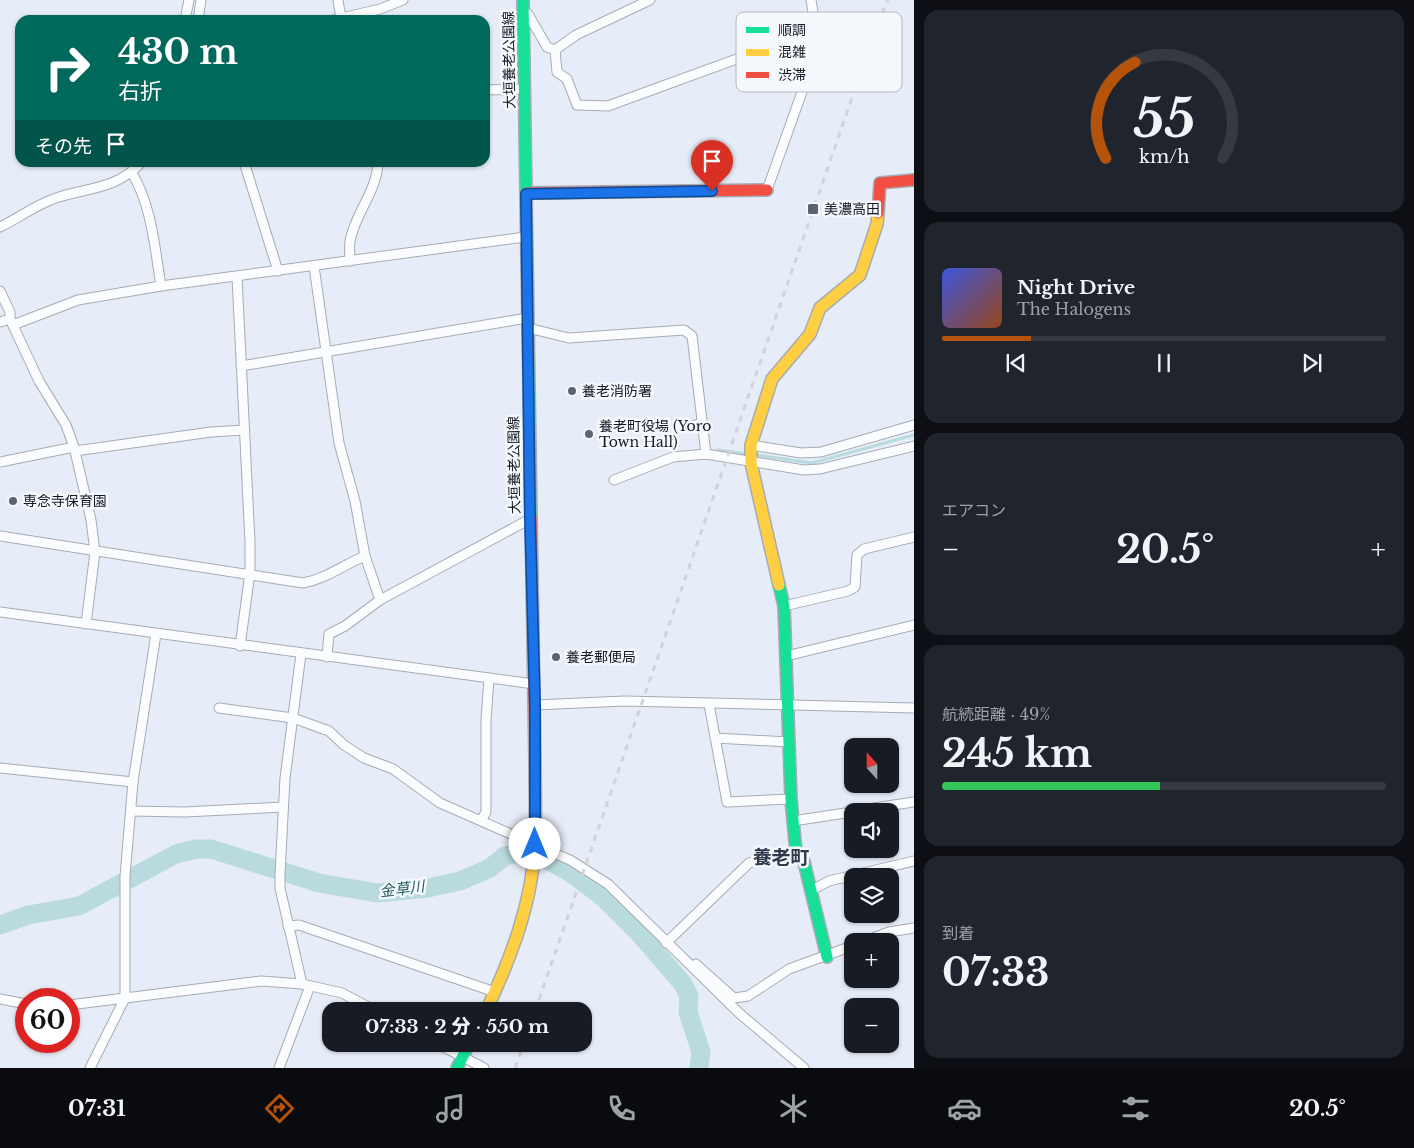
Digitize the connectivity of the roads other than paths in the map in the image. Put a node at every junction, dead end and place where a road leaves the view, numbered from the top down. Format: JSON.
{"nodes":[{"id":1,"x":189,"y":0,"type":"edge"},
{"id":2,"x":201,"y":0,"type":"edge"},
{"id":3,"x":338,"y":0,"type":"edge"},
{"id":4,"x":403,"y":0,"type":"edge"},
{"id":5,"x":650,"y":0,"type":"edge"},
{"id":6,"x":524,"y":6,"type":"edge"},
{"id":7,"x":186,"y":15,"type":"edge"},
{"id":8,"x":199,"y":15,"type":"edge"},
{"id":9,"x":337,"y":15,"type":"edge"},
{"id":10,"x":351,"y":15,"type":"edge"},
{"id":11,"x":555,"y":50,"type":"junction"},
{"id":12,"x":736,"y":59,"type":"edge"},
{"id":13,"x":525,"y":89,"type":"junction"},
{"id":14,"x":490,"y":90,"type":"edge"},
{"id":15,"x":802,"y":92,"type":"edge"},
{"id":16,"x":137,"y":167,"type":"edge"},
{"id":17,"x":246,"y":167,"type":"edge"},
{"id":18,"x":377,"y":167,"type":"edge"},
{"id":19,"x":132,"y":173,"type":"junction"},
{"id":20,"x":914,"y":180,"type":"edge"},
{"id":21,"x":767,"y":190,"type":"joint"},
{"id":22,"x":526,"y":194,"type":"junction"},
{"id":23,"x":0,"y":227,"type":"edge"},
{"id":24,"x":525,"y":238,"type":"junction"},
{"id":25,"x":350,"y":261,"type":"junction"},
{"id":26,"x":314,"y":266,"type":"junction"},
{"id":27,"x":278,"y":270,"type":"junction"},
{"id":28,"x":237,"y":277,"type":"junction"},
{"id":29,"x":161,"y":286,"type":"junction"},
{"id":30,"x":0,"y":291,"type":"edge"},
{"id":31,"x":0,"y":322,"type":"edge"},
{"id":32,"x":11,"y":322,"type":"junction"},
{"id":33,"x":527,"y":323,"type":"junction"},
{"id":34,"x":326,"y":351,"type":"junction"},
{"id":35,"x":241,"y":366,"type":"junction"},
{"id":36,"x":703,"y":423,"type":"junction"},
{"id":37,"x":677,"y":425,"type":"dead end"},
{"id":38,"x":914,"y":426,"type":"edge"},
{"id":39,"x":244,"y":430,"type":"junction"},
{"id":40,"x":751,"y":445,"type":"junction"},
{"id":41,"x":914,"y":446,"type":"edge"},
{"id":42,"x":74,"y":449,"type":"junction"},
{"id":43,"x":706,"y":454,"type":"junction"},
{"id":44,"x":0,"y":462,"type":"edge"},
{"id":45,"x":750,"y":463,"type":"junction"},
{"id":46,"x":614,"y":480,"type":"dead end"},
{"id":47,"x":530,"y":519,"type":"junction"},
{"id":48,"x":0,"y":536,"type":"edge"},
{"id":49,"x":914,"y":537,"type":"edge"},
{"id":50,"x":95,"y":552,"type":"junction"},
{"id":51,"x":365,"y":556,"type":"junction"},
{"id":52,"x":250,"y":573,"type":"junction"},
{"id":53,"x":380,"y":600,"type":"junction"},
{"id":54,"x":784,"y":606,"type":"junction"},
{"id":55,"x":0,"y":612,"type":"edge"},
{"id":56,"x":86,"y":624,"type":"junction"},
{"id":57,"x":914,"y":625,"type":"edge"},
{"id":58,"x":156,"y":634,"type":"junction"},
{"id":59,"x":240,"y":646,"type":"junction"},
{"id":60,"x":302,"y":654,"type":"junction"},
{"id":61,"x":786,"y":656,"type":"junction"},
{"id":62,"x":327,"y":657,"type":"junction"},
{"id":63,"x":489,"y":678,"type":"junction"},
{"id":64,"x":534,"y":684,"type":"junction"},
{"id":65,"x":709,"y":704,"type":"junction"},
{"id":66,"x":535,"y":705,"type":"junction"},
{"id":67,"x":787,"y":705,"type":"junction"},
{"id":68,"x":220,"y":708,"type":"dead end"},
{"id":69,"x":914,"y":708,"type":"edge"},
{"id":70,"x":294,"y":718,"type":"junction"},
{"id":71,"x":716,"y":738,"type":"junction"},
{"id":72,"x":788,"y":742,"type":"junction"},
{"id":73,"x":0,"y":768,"type":"edge"},
{"id":74,"x":133,"y":782,"type":"junction"},
{"id":75,"x":791,"y":799,"type":"junction"},
{"id":76,"x":914,"y":802,"type":"edge"},
{"id":77,"x":899,"y":804,"type":"edge"},
{"id":78,"x":283,"y":807,"type":"junction"},
{"id":79,"x":131,"y":811,"type":"junction"},
{"id":80,"x":844,"y":812,"type":"edge"},
{"id":81,"x":482,"y":819,"type":"junction"},
{"id":82,"x":793,"y":821,"type":"junction"},
{"id":83,"x":534,"y":848,"type":"junction"},
{"id":84,"x":796,"y":852,"type":"junction"},
{"id":85,"x":914,"y":861,"type":"edge"},
{"id":86,"x":812,"y":890,"type":"junction"},
{"id":87,"x":288,"y":926,"type":"junction"},
{"id":88,"x":914,"y":928,"type":"edge"},
{"id":89,"x":886,"y":933,"type":"edge"},
{"id":90,"x":666,"y":943,"type":"junction"},
{"id":91,"x":844,"y":950,"type":"edge"},
{"id":92,"x":677,"y":954,"type":"junction"},
{"id":93,"x":827,"y":957,"type":"junction"},
{"id":94,"x":306,"y":985,"type":"junction"},
{"id":95,"x":495,"y":992,"type":"junction"},
{"id":96,"x":125,"y":998,"type":"junction"},
{"id":97,"x":0,"y":999,"type":"edge"},
{"id":98,"x":15,"y":1002,"type":"edge"},
{"id":99,"x":358,"y":1002,"type":"edge"},
{"id":100,"x":490,"y":1002,"type":"edge"},
{"id":101,"x":80,"y":1004,"type":"edge"},
{"id":102,"x":453,"y":1052,"type":"edge"},
{"id":103,"x":465,"y":1052,"type":"edge"},
{"id":104,"x":463,"y":1057,"type":"junction"},
{"id":105,"x":90,"y":1068,"type":"edge"},
{"id":106,"x":278,"y":1068,"type":"edge"},
{"id":107,"x":457,"y":1068,"type":"edge"},
{"id":108,"x":484,"y":1068,"type":"edge"},
{"id":109,"x":804,"y":1068,"type":"edge"}],
"edges":[{"from":1,"to":7,"type":"street"},
{"from":2,"to":8,"type":"street"},
{"from":3,"to":9,"type":"street"},
{"from":4,"to":10,"type":"street"},
{"from":5,"to":11,"type":"street"},
{"from":6,"to":11,"type":"street"},
{"from":6,"to":13,"type":"street","name":"大垣養老公園線"},
{"from":11,"to":12,"type":"street"},
{"from":13,"to":14,"type":"street"},
{"from":13,"to":22,"type":"street","name":"大垣養老公園線"},
{"from":15,"to":21,"type":"street"},
{"from":16,"to":19,"type":"street"},
{"from":17,"to":27,"type":"street"},
{"from":18,"to":25,"type":"street"},
{"from":19,"to":23,"type":"street"},
{"from":19,"to":29,"type":"street"},
{"from":20,"to":40,"type":"street"},
{"from":21,"to":22,"type":"street"},
{"from":22,"to":24,"type":"street","name":"大垣養老公園線"},
{"from":24,"to":25,"type":"street"},
{"from":24,"to":33,"type":"street","name":"大垣養老公園線"},
{"from":25,"to":26,"type":"street"},
{"from":26,"to":27,"type":"street"},
{"from":26,"to":34,"type":"street"},
{"from":27,"to":28,"type":"street"},
{"from":28,"to":29,"type":"street"},
{"from":28,"to":35,"type":"street"},
{"from":29,"to":32,"type":"street"},
{"from":30,"to":32,"type":"street"},
{"from":31,"to":32,"type":"street"},
{"from":32,"to":42,"type":"street"},
{"from":33,"to":34,"type":"street"},
{"from":33,"to":36,"type":"street"},
{"from":33,"to":47,"type":"street","name":"大垣養老公園線"},
{"from":34,"to":35,"type":"street"},
{"from":34,"to":51,"type":"street"},
{"from":35,"to":39,"type":"street"},
{"from":36,"to":37,"type":"street"},
{"from":36,"to":43,"type":"street"},
{"from":38,"to":40,"type":"street"},
{"from":39,"to":42,"type":"street"},
{"from":39,"to":52,"type":"street"},
{"from":40,"to":45,"type":"street"},
{"from":41,"to":45,"type":"street"},
{"from":42,"to":44,"type":"street"},
{"from":42,"to":50,"type":"street"},
{"from":43,"to":45,"type":"street"},
{"from":43,"to":46,"type":"street"},
{"from":45,"to":54,"type":"street"},
{"from":47,"to":53,"type":"street"},
{"from":47,"to":64,"type":"street","name":"大垣養老公園線"},
{"from":48,"to":50,"type":"street"},
{"from":49,"to":54,"type":"street"},
{"from":50,"to":52,"type":"street"},
{"from":50,"to":56,"type":"street"},
{"from":51,"to":52,"type":"street"},
{"from":51,"to":53,"type":"street"},
{"from":52,"to":59,"type":"street"},
{"from":53,"to":62,"type":"street"},
{"from":54,"to":61,"type":"street"},
{"from":55,"to":56,"type":"street"},
{"from":56,"to":58,"type":"street"},
{"from":57,"to":61,"type":"street"},
{"from":58,"to":59,"type":"street"},
{"from":58,"to":74,"type":"street"},
{"from":59,"to":60,"type":"street"},
{"from":60,"to":62,"type":"street"},
{"from":60,"to":70,"type":"street"},
{"from":61,"to":67,"type":"street"},
{"from":62,"to":63,"type":"street"},
{"from":63,"to":64,"type":"street"},
{"from":63,"to":81,"type":"street"},
{"from":64,"to":66,"type":"street","name":"大垣養老公園線"},
{"from":65,"to":66,"type":"street"},
{"from":65,"to":67,"type":"street"},
{"from":65,"to":71,"type":"street"},
{"from":66,"to":83,"type":"street","name":"大垣養老公園線"},
{"from":67,"to":69,"type":"street"},
{"from":67,"to":72,"type":"street"},
{"from":68,"to":70,"type":"street"},
{"from":70,"to":78,"type":"street"},
{"from":70,"to":81,"type":"street"},
{"from":71,"to":72,"type":"street"},
{"from":71,"to":75,"type":"street"},
{"from":72,"to":75,"type":"street"},
{"from":73,"to":74,"type":"street"},
{"from":74,"to":79,"type":"street"},
{"from":75,"to":82,"type":"street"},
{"from":76,"to":77,"type":"street"},
{"from":78,"to":79,"type":"street"},
{"from":78,"to":87,"type":"street"},
{"from":79,"to":96,"type":"street"},
{"from":80,"to":82,"type":"street"},
{"from":81,"to":83,"type":"street"},
{"from":82,"to":84,"type":"street"},
{"from":83,"to":90,"type":"street"},
{"from":83,"to":95,"type":"street","name":"大垣養老公園線"},
{"from":84,"to":86,"type":"street"},
{"from":84,"to":90,"type":"street"},
{"from":85,"to":86,"type":"street"},
{"from":86,"to":93,"type":"street"},
{"from":87,"to":94,"type":"street"},
{"from":87,"to":95,"type":"street"},
{"from":88,"to":89,"type":"street"},
{"from":90,"to":92,"type":"street"},
{"from":91,"to":93,"type":"street"},
{"from":92,"to":93,"type":"street"},
{"from":92,"to":109,"type":"street"},
{"from":94,"to":96,"type":"street"},
{"from":94,"to":99,"type":"street"},
{"from":94,"to":106,"type":"street"},
{"from":95,"to":100,"type":"street","name":"大垣養老公園線"},
{"from":96,"to":101,"type":"street"},
{"from":96,"to":105,"type":"street"},
{"from":97,"to":98,"type":"street"},
{"from":102,"to":104,"type":"street"},
{"from":103,"to":104,"type":"street"},
{"from":104,"to":107,"type":"street"},
{"from":104,"to":108,"type":"street"}]}
